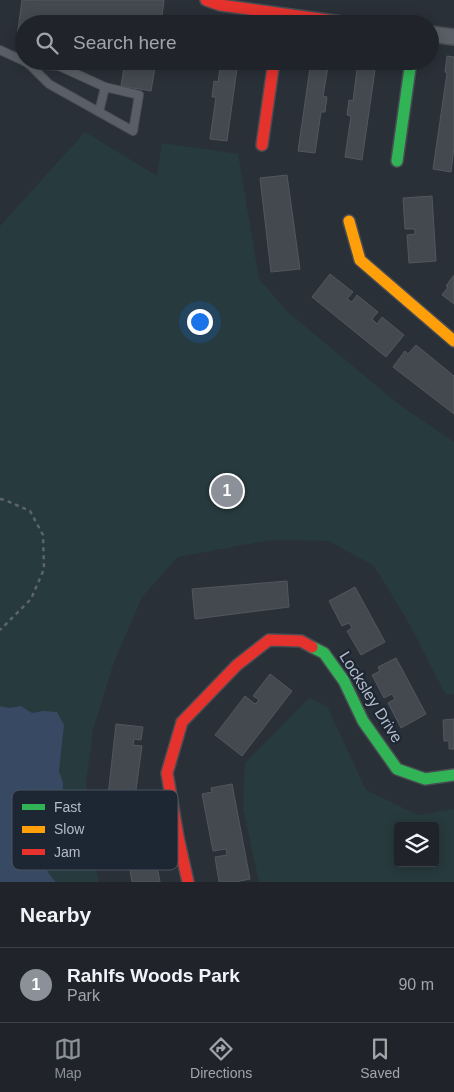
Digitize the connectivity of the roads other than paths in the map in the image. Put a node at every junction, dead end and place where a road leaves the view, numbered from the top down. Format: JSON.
{"nodes":[{"id":1,"x":206,"y":0,"type":"edge"},
{"id":2,"x":264,"y":15,"type":"edge"},
{"id":3,"x":439,"y":35,"type":"edge"},
{"id":4,"x":454,"y":37,"type":"edge"},
{"id":5,"x":0,"y":50,"type":"edge"},
{"id":6,"x":15,"y":57,"type":"edge"},
{"id":7,"x":34,"y":70,"type":"edge"},
{"id":8,"x":68,"y":70,"type":"edge"},
{"id":9,"x":273,"y":70,"type":"edge"},
{"id":10,"x":410,"y":70,"type":"edge"},
{"id":11,"x":105,"y":87,"type":"junction"},
{"id":12,"x":99,"y":112,"type":"junction"},
{"id":13,"x":262,"y":145,"type":"dead end"},
{"id":14,"x":397,"y":161,"type":"dead end"},
{"id":15,"x":349,"y":222,"type":"dead end"},
{"id":16,"x":454,"y":341,"type":"edge"},
{"id":17,"x":454,"y":775,"type":"edge"},
{"id":18,"x":170,"y":790,"type":"edge"},
{"id":19,"x":178,"y":837,"type":"edge"},
{"id":20,"x":188,"y":882,"type":"edge"}],
"edges":[{"from":1,"to":2,"type":"street"},
{"from":3,"to":4,"type":"street"},
{"from":5,"to":6,"type":"lane"},
{"from":7,"to":12,"type":"lane"},
{"from":8,"to":11,"type":"lane"},
{"from":9,"to":13,"type":"street"},
{"from":10,"to":14,"type":"street"},
{"from":11,"to":12,"type":"lane"},
{"from":11,"to":12,"type":"lane"},
{"from":15,"to":16,"type":"street"},
{"from":17,"to":18,"type":"street","name":"Locksley Drive"},
{"from":19,"to":20,"type":"street","name":"Locksley Drive"}]}
